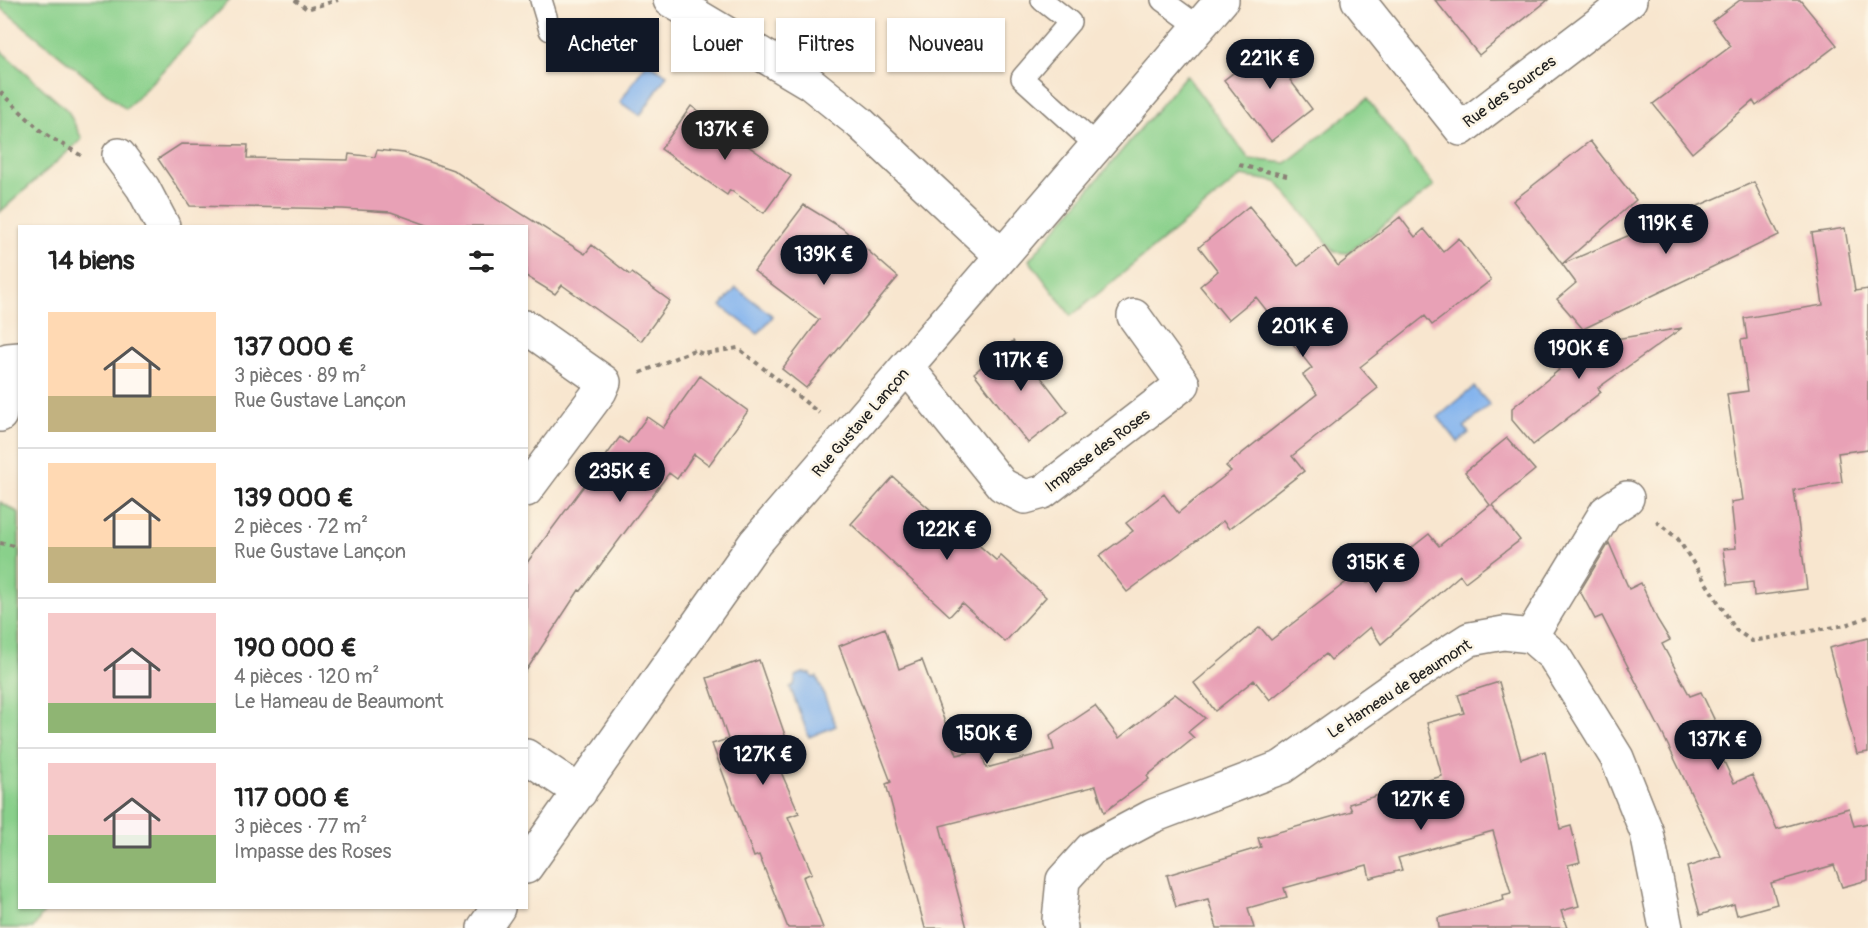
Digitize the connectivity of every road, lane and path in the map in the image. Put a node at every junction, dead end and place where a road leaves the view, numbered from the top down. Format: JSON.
{"nodes":[{"id":1,"x":295,"y":0,"type":"edge"},
{"id":2,"x":338,"y":0,"type":"edge"},
{"id":3,"x":541,"y":0,"type":"edge"},
{"id":4,"x":670,"y":0,"type":"edge"},
{"id":5,"x":1042,"y":0,"type":"edge"},
{"id":6,"x":1162,"y":0,"type":"edge"},
{"id":7,"x":1222,"y":0,"type":"edge"},
{"id":8,"x":1358,"y":0,"type":"edge"},
{"id":9,"x":1630,"y":0,"type":"edge"},
{"id":10,"x":546,"y":18,"type":"edge"},
{"id":11,"x":1199,"y":27,"type":"junction"},
{"id":12,"x":0,"y":92,"type":"edge"},
{"id":13,"x":1097,"y":146,"type":"junction"},
{"id":14,"x":119,"y":155,"type":"dead end"},
{"id":15,"x":82,"y":156,"type":"dead end"},
{"id":16,"x":1239,"y":165,"type":"dead end"},
{"id":17,"x":1287,"y":176,"type":"dead end"},
{"id":18,"x":162,"y":225,"type":"edge"},
{"id":19,"x":1002,"y":256,"type":"junction"},
{"id":20,"x":1134,"y":316,"type":"dead end"},
{"id":21,"x":528,"y":328,"type":"edge"},
{"id":22,"x":18,"y":360,"type":"edge"},
{"id":23,"x":907,"y":367,"type":"junction"},
{"id":24,"x":600,"y":391,"type":"junction"},
{"id":25,"x":0,"y":415,"type":"edge"},
{"id":26,"x":848,"y":436,"type":"junction"},
{"id":27,"x":528,"y":487,"type":"edge"},
{"id":28,"x":1628,"y":498,"type":"joint"},
{"id":29,"x":0,"y":543,"type":"edge"},
{"id":30,"x":18,"y":547,"type":"edge"},
{"id":31,"x":1868,"y":617,"type":"edge"},
{"id":32,"x":1531,"y":636,"type":"junction"},
{"id":33,"x":528,"y":757,"type":"edge"},
{"id":34,"x":580,"y":792,"type":"junction"},
{"id":35,"x":528,"y":864,"type":"edge"},
{"id":36,"x":497,"y":909,"type":"edge"},
{"id":37,"x":484,"y":928,"type":"edge"},
{"id":38,"x":1061,"y":928,"type":"edge"},
{"id":39,"x":1666,"y":928,"type":"edge"}],
"edges":[{"from":1,"to":2,"type":"path"},
{"from":3,"to":10,"type":"lane"},
{"from":4,"to":19,"type":"street"},
{"from":5,"to":13,"type":"lane"},
{"from":6,"to":11,"type":"lane"},
{"from":7,"to":11,"type":"street","name":"Rue Gustave Lançon"},
{"from":8,"to":9,"type":"street","name":"Rue des Sources"},
{"from":11,"to":13,"type":"street","name":"Rue Gustave Lançon"},
{"from":12,"to":15,"type":"path"},
{"from":13,"to":19,"type":"street","name":"Rue Gustave Lançon"},
{"from":14,"to":18,"type":"street"},
{"from":16,"to":17,"type":"path"},
{"from":19,"to":23,"type":"street","name":"Rue Gustave Lançon"},
{"from":20,"to":23,"type":"street","name":"Impasse des Roses"},
{"from":21,"to":24,"type":"street"},
{"from":22,"to":25,"type":"street"},
{"from":23,"to":26,"type":"street","name":"Rue Gustave Lançon"},
{"from":24,"to":26,"type":"path"},
{"from":24,"to":27,"type":"street"},
{"from":26,"to":34,"type":"street","name":"Rue Gustave Lançon"},
{"from":28,"to":31,"type":"path"},
{"from":28,"to":32,"type":"street"},
{"from":29,"to":30,"type":"path"},
{"from":32,"to":38,"type":"street","name":"Le Hameau de Beaumont"},
{"from":32,"to":39,"type":"street"},
{"from":33,"to":34,"type":"street"},
{"from":34,"to":35,"type":"street","name":"Rue Gustave Lançon"},
{"from":36,"to":37,"type":"street"}]}
